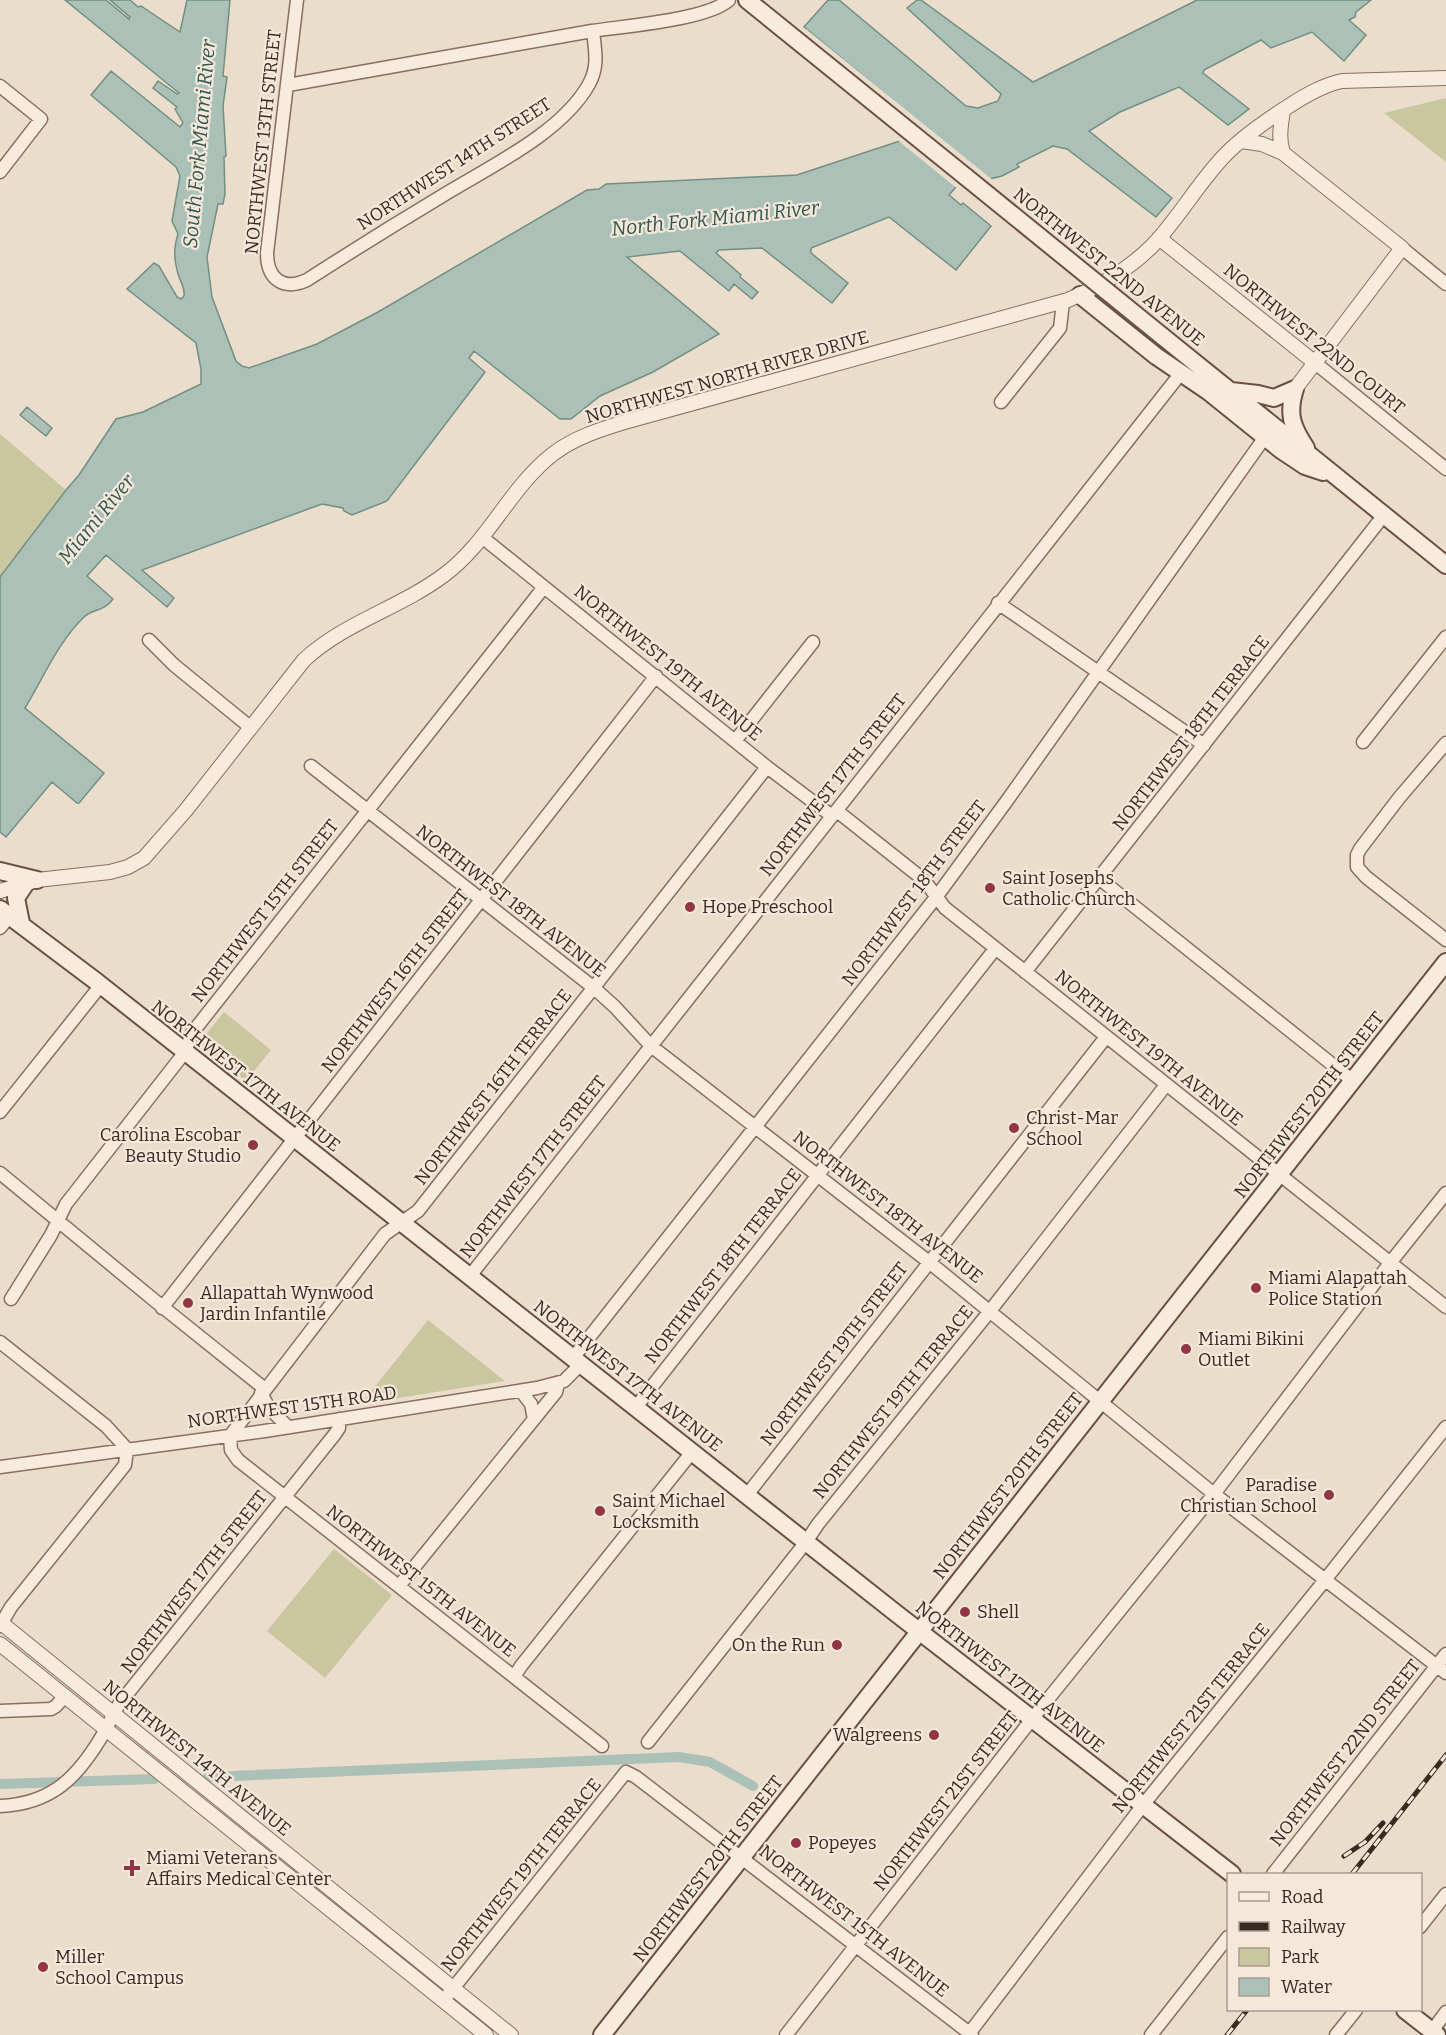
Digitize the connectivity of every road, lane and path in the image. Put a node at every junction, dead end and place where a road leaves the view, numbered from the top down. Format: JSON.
{"nodes":[{"id":1,"x":297,"y":0,"type":"edge"},
{"id":2,"x":729,"y":0,"type":"edge"},
{"id":3,"x":747,"y":0,"type":"edge"},
{"id":4,"x":592,"y":31,"type":"junction"},
{"id":5,"x":1446,"y":78,"type":"edge"},
{"id":6,"x":288,"y":85,"type":"junction"},
{"id":7,"x":0,"y":86,"type":"edge"},
{"id":8,"x":1283,"y":110,"type":"junction"},
{"id":9,"x":1241,"y":141,"type":"junction"},
{"id":10,"x":1283,"y":153,"type":"junction"},
{"id":11,"x":0,"y":172,"type":"edge"},
{"id":12,"x":1160,"y":238,"type":"junction"},
{"id":13,"x":1402,"y":248,"type":"junction"},
{"id":14,"x":282,"y":282,"type":"joint"},
{"id":15,"x":1446,"y":284,"type":"edge"},
{"id":16,"x":1080,"y":295,"type":"junction"},
{"id":17,"x":1063,"y":302,"type":"junction"},
{"id":18,"x":1314,"y":362,"type":"junction"},
{"id":19,"x":1181,"y":373,"type":"junction"},
{"id":20,"x":1295,"y":388,"type":"junction"},
{"id":21,"x":1231,"y":391,"type":"junction"},
{"id":22,"x":1001,"y":402,"type":"dead end"},
{"id":23,"x":1265,"y":437,"type":"junction"},
{"id":24,"x":1314,"y":459,"type":"junction"},
{"id":25,"x":1446,"y":469,"type":"edge"},
{"id":26,"x":1338,"y":478,"type":"junction"},
{"id":27,"x":1384,"y":515,"type":"junction"},
{"id":28,"x":482,"y":537,"type":"junction"},
{"id":29,"x":1446,"y":565,"type":"edge"},
{"id":30,"x":544,"y":587,"type":"junction"},
{"id":31,"x":998,"y":603,"type":"junction"},
{"id":32,"x":1446,"y":637,"type":"edge"},
{"id":33,"x":149,"y":640,"type":"dead end"},
{"id":34,"x":813,"y":642,"type":"dead end"},
{"id":35,"x":1097,"y":672,"type":"junction"},
{"id":36,"x":656,"y":676,"type":"junction"},
{"id":37,"x":250,"y":727,"type":"junction"},
{"id":38,"x":735,"y":741,"type":"junction"},
{"id":39,"x":1363,"y":742,"type":"dead end"},
{"id":40,"x":1446,"y":743,"type":"edge"},
{"id":41,"x":1204,"y":745,"type":"junction"},
{"id":42,"x":311,"y":766,"type":"dead end"},
{"id":43,"x":767,"y":767,"type":"junction"},
{"id":44,"x":367,"y":810,"type":"junction"},
{"id":45,"x":834,"y":813,"type":"junction"},
{"id":46,"x":0,"y":871,"type":"edge"},
{"id":47,"x":1100,"y":879,"type":"junction"},
{"id":48,"x":0,"y":880,"type":"edge"},
{"id":49,"x":32,"y":881,"type":"junction"},
{"id":50,"x":0,"y":891,"type":"edge"},
{"id":51,"x":937,"y":896,"type":"junction"},
{"id":52,"x":481,"y":900,"type":"junction"},
{"id":53,"x":8,"y":919,"type":"edge"},
{"id":54,"x":1446,"y":940,"type":"edge"},
{"id":55,"x":995,"y":949,"type":"junction"},
{"id":56,"x":1446,"y":962,"type":"edge"},
{"id":57,"x":1025,"y":972,"type":"junction"},
{"id":58,"x":101,"y":985,"type":"junction"},
{"id":59,"x":594,"y":988,"type":"junction"},
{"id":60,"x":1106,"y":1037,"type":"junction"},
{"id":61,"x":651,"y":1046,"type":"junction"},
{"id":62,"x":185,"y":1052,"type":"junction"},
{"id":63,"x":1353,"y":1081,"type":"junction"},
{"id":64,"x":1166,"y":1085,"type":"junction"},
{"id":65,"x":0,"y":1112,"type":"edge"},
{"id":66,"x":756,"y":1128,"type":"junction"},
{"id":67,"x":295,"y":1138,"type":"junction"},
{"id":68,"x":0,"y":1173,"type":"edge"},
{"id":69,"x":817,"y":1174,"type":"junction"},
{"id":70,"x":1279,"y":1174,"type":"junction"},
{"id":71,"x":1446,"y":1193,"type":"edge"},
{"id":72,"x":58,"y":1220,"type":"junction"},
{"id":73,"x":401,"y":1223,"type":"junction"},
{"id":74,"x":929,"y":1262,"type":"junction"},
{"id":75,"x":1390,"y":1263,"type":"junction"},
{"id":76,"x":470,"y":1276,"type":"junction"},
{"id":77,"x":11,"y":1299,"type":"dead end"},
{"id":78,"x":1446,"y":1307,"type":"edge"},
{"id":79,"x":162,"y":1308,"type":"junction"},
{"id":80,"x":990,"y":1311,"type":"junction"},
{"id":81,"x":0,"y":1342,"type":"edge"},
{"id":82,"x":577,"y":1361,"type":"junction"},
{"id":83,"x":558,"y":1384,"type":"junction"},
{"id":84,"x":263,"y":1391,"type":"junction"},
{"id":85,"x":521,"y":1391,"type":"junction"},
{"id":86,"x":1100,"y":1401,"type":"junction"},
{"id":87,"x":636,"y":1407,"type":"junction"},
{"id":88,"x":339,"y":1419,"type":"junction"},
{"id":89,"x":534,"y":1419,"type":"junction"},
{"id":90,"x":288,"y":1427,"type":"junction"},
{"id":91,"x":1446,"y":1427,"type":"edge"},
{"id":92,"x":230,"y":1436,"type":"junction"},
{"id":93,"x":127,"y":1449,"type":"junction"},
{"id":94,"x":692,"y":1452,"type":"junction"},
{"id":95,"x":0,"y":1467,"type":"edge"},
{"id":96,"x":1214,"y":1494,"type":"junction"},
{"id":97,"x":747,"y":1496,"type":"junction"},
{"id":98,"x":285,"y":1497,"type":"junction"},
{"id":99,"x":806,"y":1542,"type":"junction"},
{"id":100,"x":1326,"y":1580,"type":"junction"},
{"id":101,"x":399,"y":1586,"type":"junction"},
{"id":102,"x":1,"y":1624,"type":"edge"},
{"id":103,"x":920,"y":1631,"type":"junction"},
{"id":104,"x":0,"y":1644,"type":"edge"},
{"id":105,"x":1446,"y":1654,"type":"edge"},
{"id":106,"x":1441,"y":1670,"type":"edge"},
{"id":107,"x":514,"y":1677,"type":"junction"},
{"id":108,"x":65,"y":1696,"type":"junction"},
{"id":109,"x":0,"y":1711,"type":"edge"},
{"id":110,"x":114,"y":1714,"type":"junction"},
{"id":111,"x":1032,"y":1719,"type":"junction"},
{"id":112,"x":106,"y":1729,"type":"junction"},
{"id":113,"x":648,"y":1742,"type":"dead end"},
{"id":114,"x":602,"y":1746,"type":"dead end"},
{"id":115,"x":626,"y":1772,"type":"joint"},
{"id":116,"x":1143,"y":1804,"type":"junction"},
{"id":117,"x":0,"y":1806,"type":"edge"},
{"id":118,"x":742,"y":1857,"type":"junction"},
{"id":119,"x":1229,"y":1873,"type":"edge"},
{"id":120,"x":1275,"y":1873,"type":"edge"},
{"id":121,"x":1446,"y":1894,"type":"edge"},
{"id":122,"x":1422,"y":1924,"type":"edge"},
{"id":123,"x":1227,"y":1937,"type":"edge"},
{"id":124,"x":856,"y":1946,"type":"junction"},
{"id":125,"x":453,"y":1989,"type":"junction"},
{"id":126,"x":443,"y":2001,"type":"junction"},
{"id":127,"x":1355,"y":2011,"type":"edge"},
{"id":128,"x":1405,"y":2011,"type":"edge"},
{"id":129,"x":1446,"y":2012,"type":"edge"},
{"id":130,"x":1435,"y":2033,"type":"edge"},
{"id":131,"x":970,"y":2034,"type":"edge"},
{"id":132,"x":486,"y":2035,"type":"edge"},
{"id":133,"x":511,"y":2035,"type":"edge"},
{"id":134,"x":602,"y":2035,"type":"edge"},
{"id":135,"x":786,"y":2035,"type":"edge"},
{"id":136,"x":1151,"y":2035,"type":"edge"},
{"id":137,"x":1336,"y":2035,"type":"edge"}],
"edges":[{"from":1,"to":6,"type":"street","name":"NORTHWEST 13TH STREET"},
{"from":2,"to":4,"type":"street"},
{"from":3,"to":21,"type":"main road","name":"NORTHWEST 22ND AVENUE","bridge":true},
{"from":4,"to":6,"type":"street"},
{"from":4,"to":14,"type":"street","name":"NORTHWEST 14TH STREET"},
{"from":5,"to":8,"type":"street","name":"NORTHWEST NORTH RIVER DRIVE"},
{"from":6,"to":14,"type":"street","name":"NORTHWEST 13TH STREET"},
{"from":7,"to":11,"type":"street"},
{"from":8,"to":9,"type":"street","name":"NORTHWEST NORTH RIVER DRIVE"},
{"from":8,"to":10,"type":"street"},
{"from":9,"to":10,"type":"street"},
{"from":9,"to":12,"type":"street","name":"NORTHWEST NORTH RIVER DRIVE"},
{"from":10,"to":13,"type":"street"},
{"from":12,"to":16,"type":"street","name":"NORTHWEST NORTH RIVER DRIVE"},
{"from":12,"to":18,"type":"street","name":"NORTHWEST 22ND COURT"},
{"from":13,"to":15,"type":"street"},
{"from":13,"to":18,"type":"street"},
{"from":16,"to":17,"type":"street","name":"NORTHWEST NORTH RIVER DRIVE"},
{"from":16,"to":19,"type":"main road"},
{"from":17,"to":22,"type":"street"},
{"from":17,"to":28,"type":"street","name":"NORTHWEST NORTH RIVER DRIVE"},
{"from":18,"to":20,"type":"street"},
{"from":18,"to":25,"type":"street","name":"NORTHWEST 22ND COURT"},
{"from":19,"to":23,"type":"main road"},
{"from":19,"to":31,"type":"street","name":"NORTHWEST 17TH STREET"},
{"from":20,"to":21,"type":"main road"},
{"from":20,"to":24,"type":"main road"},
{"from":21,"to":24,"type":"main road","name":"NORTHWEST 22ND AVENUE"},
{"from":23,"to":26,"type":"main road"},
{"from":23,"to":35,"type":"street","name":"NORTHWEST 18TH STREET"},
{"from":24,"to":26,"type":"main road","name":"NORTHWEST 22ND AVENUE"},
{"from":26,"to":27,"type":"main road","name":"NORTHWEST 22ND AVENUE"},
{"from":27,"to":29,"type":"main road","name":"NORTHWEST 22ND AVENUE"},
{"from":27,"to":41,"type":"street","name":"NORTHWEST 18TH TERRACE"},
{"from":28,"to":30,"type":"street","name":"NORTHWEST 19TH AVENUE"},
{"from":28,"to":37,"type":"street","name":"NORTHWEST NORTH RIVER DRIVE"},
{"from":30,"to":36,"type":"street","name":"NORTHWEST 19TH AVENUE"},
{"from":30,"to":44,"type":"street","name":"NORTHWEST 15TH STREET"},
{"from":31,"to":35,"type":"street"},
{"from":31,"to":45,"type":"street","name":"NORTHWEST 17TH STREET"},
{"from":32,"to":39,"type":"street"},
{"from":33,"to":37,"type":"street"},
{"from":34,"to":38,"type":"street"},
{"from":35,"to":41,"type":"street"},
{"from":35,"to":51,"type":"street","name":"NORTHWEST 18TH STREET"},
{"from":36,"to":38,"type":"street","name":"NORTHWEST 19TH AVENUE"},
{"from":36,"to":52,"type":"street","name":"NORTHWEST 16TH STREET"},
{"from":37,"to":49,"type":"street","name":"NORTHWEST NORTH RIVER DRIVE"},
{"from":38,"to":43,"type":"street","name":"NORTHWEST 19TH AVENUE"},
{"from":40,"to":54,"type":"street"},
{"from":41,"to":47,"type":"street","name":"NORTHWEST 18TH TERRACE"},
{"from":42,"to":44,"type":"street","name":"NORTHWEST 18TH AVENUE"},
{"from":43,"to":45,"type":"street","name":"NORTHWEST 19TH AVENUE"},
{"from":43,"to":59,"type":"street","name":"NORTHWEST 16TH TERRACE"},
{"from":44,"to":52,"type":"street","name":"NORTHWEST 18TH AVENUE"},
{"from":44,"to":62,"type":"street","name":"NORTHWEST 15TH STREET"},
{"from":45,"to":51,"type":"street","name":"NORTHWEST 19TH AVENUE"},
{"from":45,"to":61,"type":"street","name":"NORTHWEST 17TH STREET"},
{"from":46,"to":49,"type":"main road"},
{"from":47,"to":57,"type":"street","name":"NORTHWEST 18TH TERRACE"},
{"from":47,"to":63,"type":"street"},
{"from":48,"to":49,"type":"street","name":"NORTHWEST NORTH RIVER DRIVE"},
{"from":49,"to":50,"type":"street","name":"NORTHWEST NORTH RIVER DRIVE"},
{"from":49,"to":53,"type":"main road"},
{"from":51,"to":55,"type":"street","name":"NORTHWEST 19TH AVENUE"},
{"from":51,"to":66,"type":"street","name":"NORTHWEST 18TH STREET"},
{"from":52,"to":59,"type":"street","name":"NORTHWEST 18TH AVENUE"},
{"from":52,"to":67,"type":"street","name":"NORTHWEST 16TH STREET"},
{"from":53,"to":58,"type":"main road","name":"NORTHWEST 17TH AVENUE"},
{"from":55,"to":57,"type":"street","name":"NORTHWEST 19TH AVENUE"},
{"from":55,"to":69,"type":"street","name":"NORTHWEST 18TH TERRACE"},
{"from":56,"to":63,"type":"main road","name":"NORTHWEST 20TH STREET"},
{"from":57,"to":60,"type":"street","name":"NORTHWEST 19TH AVENUE"},
{"from":58,"to":62,"type":"main road","name":"NORTHWEST 17TH AVENUE"},
{"from":58,"to":65,"type":"street"},
{"from":59,"to":61,"type":"street","name":"NORTHWEST 18TH AVENUE"},
{"from":59,"to":73,"type":"street","name":"NORTHWEST 16TH TERRACE"},
{"from":60,"to":64,"type":"street","name":"NORTHWEST 19TH AVENUE"},
{"from":60,"to":74,"type":"street","name":"NORTHWEST 19TH STREET"},
{"from":61,"to":66,"type":"street","name":"NORTHWEST 18TH AVENUE"},
{"from":61,"to":76,"type":"street","name":"NORTHWEST 17TH STREET"},
{"from":62,"to":67,"type":"main road","name":"NORTHWEST 17TH AVENUE"},
{"from":62,"to":72,"type":"street","name":"NORTHWEST 15TH STREET"},
{"from":63,"to":70,"type":"main road","name":"NORTHWEST 20TH STREET"},
{"from":64,"to":70,"type":"street","name":"NORTHWEST 19TH AVENUE"},
{"from":64,"to":80,"type":"street","name":"NORTHWEST 19TH TERRACE"},
{"from":66,"to":69,"type":"street","name":"NORTHWEST 18TH AVENUE"},
{"from":66,"to":82,"type":"street","name":"NORTHWEST 18TH STREET"},
{"from":67,"to":73,"type":"main road","name":"NORTHWEST 17TH AVENUE"},
{"from":67,"to":79,"type":"street","name":"NORTHWEST 16TH STREET"},
{"from":68,"to":72,"type":"street"},
{"from":69,"to":74,"type":"street","name":"NORTHWEST 18TH AVENUE"},
{"from":69,"to":87,"type":"street","name":"NORTHWEST 18TH TERRACE"},
{"from":70,"to":75,"type":"street","name":"NORTHWEST 19TH AVENUE"},
{"from":70,"to":86,"type":"main road","name":"NORTHWEST 20TH STREET"},
{"from":71,"to":75,"type":"street","name":"NORTHWEST 21ST STREET"},
{"from":72,"to":77,"type":"street","name":"NORTHWEST 15TH STREET"},
{"from":72,"to":79,"type":"street"},
{"from":73,"to":76,"type":"main road","name":"NORTHWEST 17TH AVENUE"},
{"from":73,"to":84,"type":"street","name":"NORTHWEST 16TH TERRACE"},
{"from":74,"to":80,"type":"street","name":"NORTHWEST 18TH AVENUE"},
{"from":74,"to":97,"type":"street","name":"NORTHWEST 19TH STREET"},
{"from":75,"to":78,"type":"street","name":"NORTHWEST 19TH AVENUE"},
{"from":75,"to":96,"type":"street","name":"NORTHWEST 21ST STREET"},
{"from":76,"to":82,"type":"main road","name":"NORTHWEST 17TH AVENUE"},
{"from":79,"to":84,"type":"street"},
{"from":80,"to":86,"type":"street","name":"NORTHWEST 18TH AVENUE"},
{"from":80,"to":99,"type":"street","name":"NORTHWEST 19TH TERRACE"},
{"from":81,"to":93,"type":"street"},
{"from":82,"to":83,"type":"street"},
{"from":82,"to":87,"type":"main road","name":"NORTHWEST 17TH AVENUE"},
{"from":83,"to":85,"type":"street","name":"NORTHWEST 15TH ROAD"},
{"from":83,"to":89,"type":"street"},
{"from":84,"to":90,"type":"street"},
{"from":84,"to":92,"type":"street","name":"NORTHWEST 16TH TERRACE"},
{"from":85,"to":88,"type":"street","name":"NORTHWEST 15TH ROAD"},
{"from":85,"to":89,"type":"street"},
{"from":86,"to":96,"type":"street","name":"NORTHWEST 18TH AVENUE"},
{"from":86,"to":103,"type":"main road","name":"NORTHWEST 20TH STREET"},
{"from":87,"to":94,"type":"main road","name":"NORTHWEST 17TH AVENUE"},
{"from":88,"to":90,"type":"street","name":"NORTHWEST 15TH ROAD"},
{"from":88,"to":98,"type":"street","name":"NORTHWEST 17TH STREET"},
{"from":89,"to":101,"type":"street"},
{"from":90,"to":92,"type":"street","name":"NORTHWEST 15TH ROAD"},
{"from":91,"to":100,"type":"street","name":"NORTHWEST 21ST TERRACE"},
{"from":92,"to":93,"type":"street","name":"NORTHWEST 15TH ROAD"},
{"from":92,"to":98,"type":"street","name":"NORTHWEST 15TH AVENUE"},
{"from":93,"to":95,"type":"street","name":"NORTHWEST 15TH ROAD"},
{"from":93,"to":102,"type":"street"},
{"from":94,"to":97,"type":"main road","name":"NORTHWEST 17TH AVENUE"},
{"from":94,"to":107,"type":"street"},
{"from":96,"to":100,"type":"street","name":"NORTHWEST 18TH AVENUE"},
{"from":96,"to":111,"type":"street","name":"NORTHWEST 21ST STREET"},
{"from":97,"to":99,"type":"main road","name":"NORTHWEST 17TH AVENUE"},
{"from":98,"to":101,"type":"street","name":"NORTHWEST 15TH AVENUE"},
{"from":98,"to":110,"type":"street","name":"NORTHWEST 17TH STREET"},
{"from":99,"to":103,"type":"main road","name":"NORTHWEST 17TH AVENUE"},
{"from":99,"to":113,"type":"street","name":"NORTHWEST 19TH TERRACE"},
{"from":100,"to":106,"type":"street","name":"NORTHWEST 18TH AVENUE"},
{"from":100,"to":116,"type":"street","name":"NORTHWEST 21ST TERRACE"},
{"from":101,"to":107,"type":"street","name":"NORTHWEST 15TH AVENUE"},
{"from":102,"to":110,"type":"street","name":"NORTHWEST 14TH AVENUE"},
{"from":103,"to":111,"type":"main road","name":"NORTHWEST 17TH AVENUE"},
{"from":103,"to":118,"type":"main road","name":"NORTHWEST 20TH STREET"},
{"from":104,"to":108,"type":"street","name":"NORTHWEST 14TH AVENUE"},
{"from":105,"to":106,"type":"street","name":"NORTHWEST 22ND STREET"},
{"from":106,"to":120,"type":"street","name":"NORTHWEST 22ND STREET"},
{"from":107,"to":114,"type":"street","name":"NORTHWEST 15TH AVENUE"},
{"from":108,"to":109,"type":"street"},
{"from":108,"to":112,"type":"street","name":"NORTHWEST 14TH AVENUE"},
{"from":110,"to":112,"type":"street","name":"NORTHWEST 17TH STREET"},
{"from":110,"to":125,"type":"street","name":"NORTHWEST 14TH AVENUE"},
{"from":111,"to":116,"type":"main road","name":"NORTHWEST 17TH AVENUE"},
{"from":111,"to":124,"type":"street","name":"NORTHWEST 21ST STREET"},
{"from":112,"to":117,"type":"street","name":"NORTHWEST 17TH STREET"},
{"from":112,"to":126,"type":"street","name":"NORTHWEST 14TH AVENUE"},
{"from":115,"to":118,"type":"street","name":"NORTHWEST 15TH AVENUE"},
{"from":115,"to":125,"type":"street","name":"NORTHWEST 19TH TERRACE"},
{"from":116,"to":119,"type":"main road","name":"NORTHWEST 17TH AVENUE"},
{"from":116,"to":131,"type":"street","name":"NORTHWEST 21ST TERRACE"},
{"from":118,"to":124,"type":"street","name":"NORTHWEST 15TH AVENUE"},
{"from":118,"to":134,"type":"main road","name":"NORTHWEST 20TH STREET"},
{"from":121,"to":122,"type":"street"},
{"from":123,"to":136,"type":"street"},
{"from":124,"to":131,"type":"street","name":"NORTHWEST 15TH AVENUE"},
{"from":124,"to":135,"type":"street","name":"NORTHWEST 21ST STREET"},
{"from":125,"to":126,"type":"street","name":"NORTHWEST 19TH TERRACE"},
{"from":125,"to":133,"type":"street","name":"NORTHWEST 14TH AVENUE"},
{"from":126,"to":132,"type":"street","name":"NORTHWEST 14TH AVENUE"},
{"from":127,"to":137,"type":"street"},
{"from":128,"to":130,"type":"main road"},
{"from":129,"to":130,"type":"street"}]}
